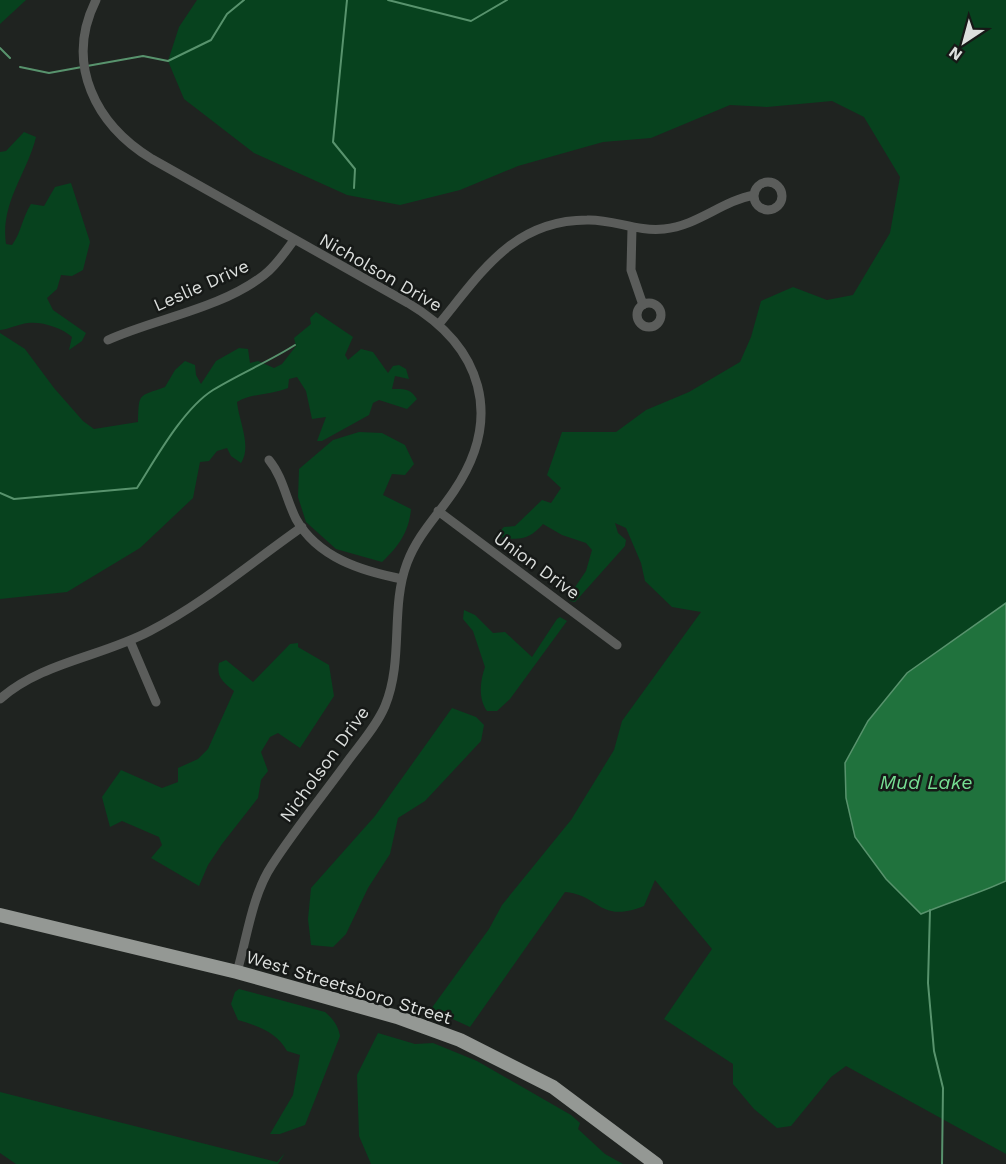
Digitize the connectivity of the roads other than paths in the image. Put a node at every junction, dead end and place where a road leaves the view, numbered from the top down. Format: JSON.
{"nodes":[{"id":1,"x":96,"y":0,"type":"edge"},
{"id":2,"x":754,"y":195,"type":"dead end"},
{"id":3,"x":632,"y":228,"type":"junction"},
{"id":4,"x":294,"y":240,"type":"junction"},
{"id":5,"x":643,"y":305,"type":"dead end"},
{"id":6,"x":439,"y":324,"type":"junction"},
{"id":7,"x":108,"y":340,"type":"dead end"},
{"id":8,"x":269,"y":460,"type":"dead end"},
{"id":9,"x":438,"y":511,"type":"junction"},
{"id":10,"x":302,"y":527,"type":"junction"},
{"id":11,"x":402,"y":579,"type":"junction"},
{"id":12,"x":130,"y":641,"type":"junction"},
{"id":13,"x":617,"y":645,"type":"dead end"},
{"id":14,"x":0,"y":699,"type":"edge"},
{"id":15,"x":156,"y":702,"type":"dead end"},
{"id":16,"x":0,"y":915,"type":"edge"},
{"id":17,"x":237,"y":972,"type":"junction"},
{"id":18,"x":656,"y":1164,"type":"edge"}],
"edges":[{"from":1,"to":4,"type":"street","name":"Nicholson Drive"},
{"from":2,"to":3,"type":"street"},
{"from":3,"to":5,"type":"street"},
{"from":3,"to":6,"type":"street"},
{"from":4,"to":6,"type":"street","name":"Nicholson Drive"},
{"from":4,"to":7,"type":"street","name":"Leslie Drive"},
{"from":6,"to":9,"type":"street","name":"Nicholson Drive"},
{"from":8,"to":10,"type":"street"},
{"from":9,"to":11,"type":"street","name":"Nicholson Drive"},
{"from":9,"to":13,"type":"street","name":"Union Drive"},
{"from":10,"to":11,"type":"street"},
{"from":10,"to":12,"type":"street"},
{"from":11,"to":17,"type":"street","name":"Nicholson Drive"},
{"from":12,"to":14,"type":"street"},
{"from":12,"to":15,"type":"street"},
{"from":16,"to":17,"type":"main road","name":"West Streetsboro Street"},
{"from":17,"to":18,"type":"main road","name":"West Streetsboro Street"}]}
